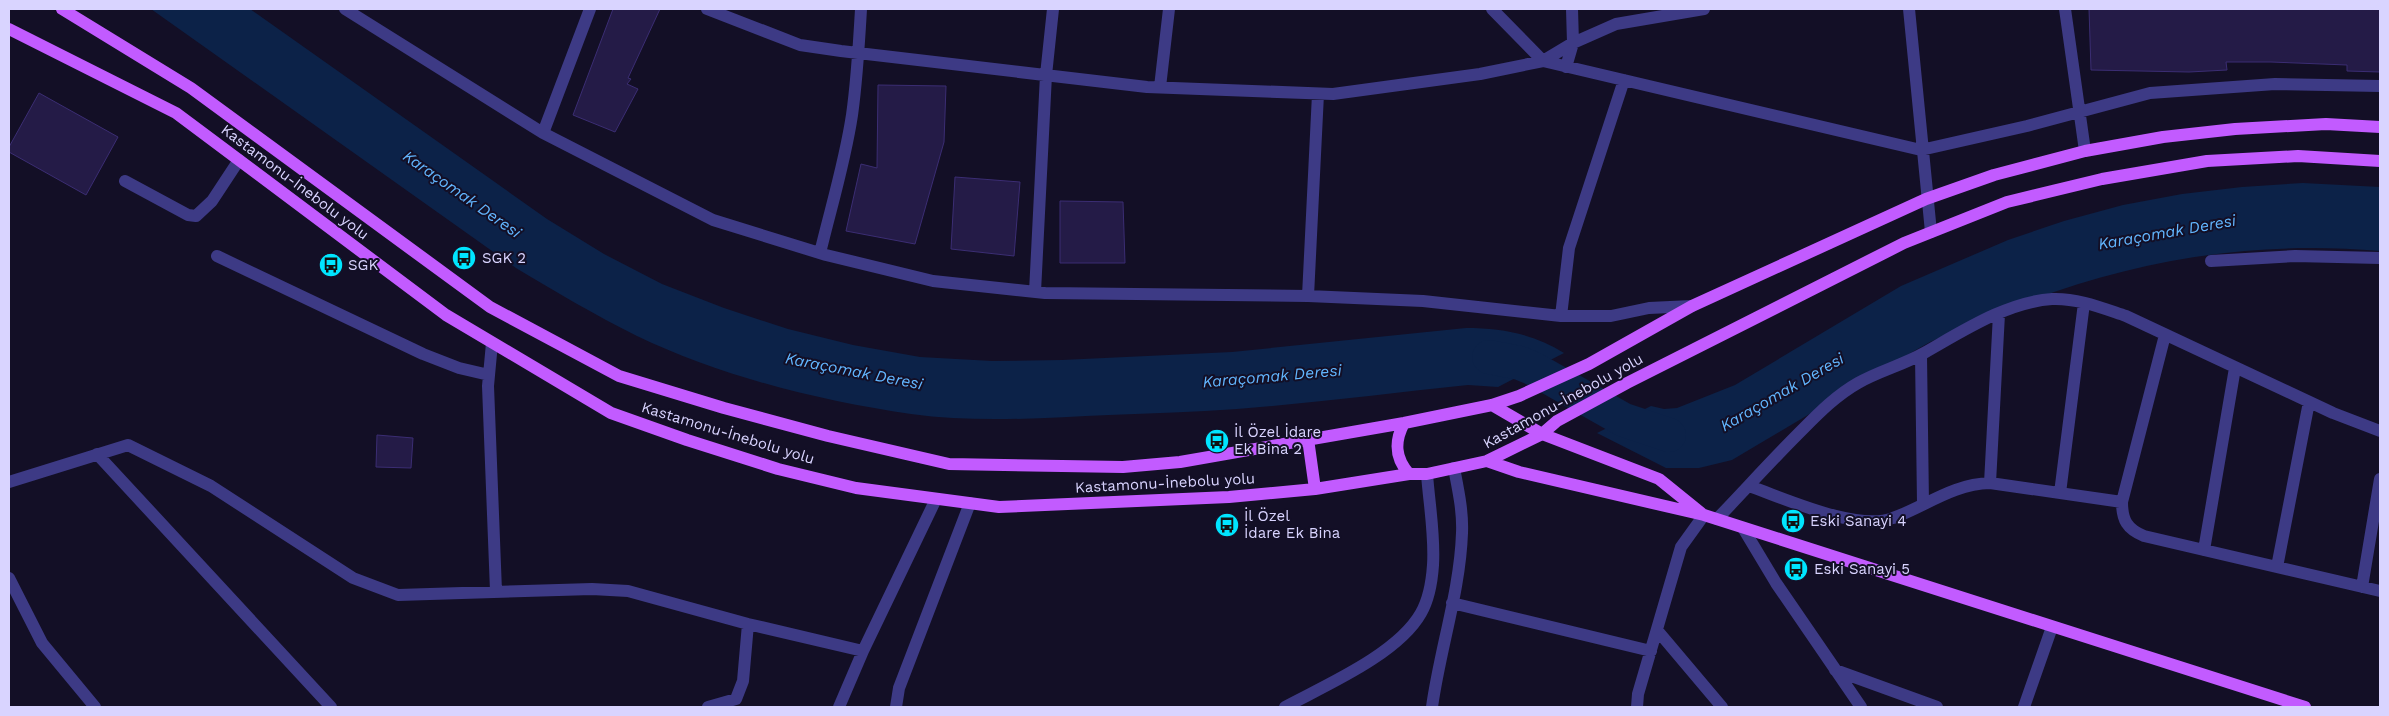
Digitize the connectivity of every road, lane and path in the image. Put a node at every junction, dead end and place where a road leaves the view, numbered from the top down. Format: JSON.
{"nodes":[{"id":1,"x":62,"y":9,"type":"edge"},
{"id":2,"x":345,"y":9,"type":"edge"},
{"id":3,"x":590,"y":9,"type":"edge"},
{"id":4,"x":707,"y":9,"type":"edge"},
{"id":5,"x":861,"y":9,"type":"edge"},
{"id":6,"x":1053,"y":9,"type":"edge"},
{"id":7,"x":1169,"y":9,"type":"edge"},
{"id":8,"x":1492,"y":9,"type":"edge"},
{"id":9,"x":1572,"y":9,"type":"edge"},
{"id":10,"x":1704,"y":9,"type":"edge"},
{"id":11,"x":1909,"y":9,"type":"edge"},
{"id":12,"x":2065,"y":9,"type":"edge"},
{"id":13,"x":9,"y":29,"type":"edge"},
{"id":14,"x":1573,"y":42,"type":"junction"},
{"id":15,"x":859,"y":54,"type":"junction"},
{"id":16,"x":1543,"y":61,"type":"junction"},
{"id":17,"x":1566,"y":67,"type":"junction"},
{"id":18,"x":1046,"y":75,"type":"junction"},
{"id":19,"x":1624,"y":80,"type":"junction"},
{"id":20,"x":2380,"y":86,"type":"edge"},
{"id":21,"x":1160,"y":87,"type":"junction"},
{"id":22,"x":1318,"y":94,"type":"junction"},
{"id":23,"x":2080,"y":111,"type":"junction"},
{"id":24,"x":2380,"y":127,"type":"edge"},
{"id":25,"x":543,"y":133,"type":"junction"},
{"id":26,"x":1921,"y":150,"type":"junction"},
{"id":27,"x":2084,"y":150,"type":"junction"},
{"id":28,"x":239,"y":160,"type":"junction"},
{"id":29,"x":2380,"y":161,"type":"edge"},
{"id":30,"x":125,"y":181,"type":"dead end"},
{"id":31,"x":1926,"y":200,"type":"junction"},
{"id":32,"x":1931,"y":232,"type":"junction"},
{"id":33,"x":820,"y":253,"type":"junction"},
{"id":34,"x":216,"y":256,"type":"dead end"},
{"id":35,"x":2380,"y":258,"type":"edge"},
{"id":36,"x":2211,"y":261,"type":"dead end"},
{"id":37,"x":1035,"y":292,"type":"junction"},
{"id":38,"x":1308,"y":296,"type":"junction"},
{"id":39,"x":2084,"y":303,"type":"junction"},
{"id":40,"x":1692,"y":306,"type":"junction"},
{"id":41,"x":1999,"y":314,"type":"junction"},
{"id":42,"x":1561,"y":316,"type":"junction"},
{"id":43,"x":2165,"y":335,"type":"junction"},
{"id":44,"x":492,"y":342,"type":"junction"},
{"id":45,"x":1921,"y":355,"type":"junction"},
{"id":46,"x":2235,"y":368,"type":"junction"},
{"id":47,"x":489,"y":375,"type":"junction"},
{"id":48,"x":2309,"y":402,"type":"junction"},
{"id":49,"x":1492,"y":405,"type":"junction"},
{"id":50,"x":1404,"y":423,"type":"junction"},
{"id":51,"x":2380,"y":431,"type":"edge"},
{"id":52,"x":1542,"y":434,"type":"junction"},
{"id":53,"x":1308,"y":440,"type":"junction"},
{"id":54,"x":97,"y":454,"type":"junction"},
{"id":55,"x":1487,"y":461,"type":"junction"},
{"id":56,"x":1454,"y":468,"type":"junction"},
{"id":57,"x":1409,"y":474,"type":"junction"},
{"id":58,"x":1427,"y":474,"type":"junction"},
{"id":59,"x":2380,"y":479,"type":"edge"},
{"id":60,"x":9,"y":482,"type":"edge"},
{"id":61,"x":1990,"y":483,"type":"junction"},
{"id":62,"x":1748,"y":486,"type":"junction"},
{"id":63,"x":1315,"y":488,"type":"junction"},
{"id":64,"x":2060,"y":493,"type":"junction"},
{"id":65,"x":936,"y":499,"type":"junction"},
{"id":66,"x":2122,"y":502,"type":"junction"},
{"id":67,"x":970,"y":504,"type":"junction"},
{"id":68,"x":1923,"y":504,"type":"junction"},
{"id":69,"x":1704,"y":515,"type":"junction"},
{"id":70,"x":1717,"y":519,"type":"junction"},
{"id":71,"x":1743,"y":528,"type":"junction"},
{"id":72,"x":2204,"y":550,"type":"junction"},
{"id":73,"x":2277,"y":568,"type":"junction"},
{"id":74,"x":9,"y":578,"type":"edge"},
{"id":75,"x":2362,"y":587,"type":"junction"},
{"id":76,"x":496,"y":591,"type":"junction"},
{"id":77,"x":2380,"y":591,"type":"edge"},
{"id":78,"x":1452,"y":603,"type":"junction"},
{"id":79,"x":748,"y":624,"type":"junction"},
{"id":80,"x":2052,"y":627,"type":"junction"},
{"id":81,"x":1657,"y":630,"type":"junction"},
{"id":82,"x":863,"y":650,"type":"junction"},
{"id":83,"x":1651,"y":651,"type":"junction"},
{"id":84,"x":1835,"y":670,"type":"junction"},
{"id":85,"x":736,"y":703,"type":"edge"},
{"id":86,"x":95,"y":707,"type":"edge"},
{"id":87,"x":331,"y":707,"type":"edge"},
{"id":88,"x":708,"y":707,"type":"edge"},
{"id":89,"x":839,"y":707,"type":"edge"},
{"id":90,"x":896,"y":707,"type":"edge"},
{"id":91,"x":1285,"y":707,"type":"edge"},
{"id":92,"x":1432,"y":707,"type":"edge"},
{"id":93,"x":1637,"y":707,"type":"edge"},
{"id":94,"x":1722,"y":707,"type":"edge"},
{"id":95,"x":1862,"y":707,"type":"edge"},
{"id":96,"x":1937,"y":707,"type":"edge"},
{"id":97,"x":2024,"y":707,"type":"edge"},
{"id":98,"x":2305,"y":707,"type":"edge"}],
"edges":[{"from":1,"to":53,"type":"main road"},
{"from":2,"to":25,"type":"street"},
{"from":3,"to":25,"type":"street"},
{"from":4,"to":15,"type":"street"},
{"from":5,"to":15,"type":"street"},
{"from":6,"to":18,"type":"street"},
{"from":7,"to":21,"type":"street"},
{"from":8,"to":16,"type":"street"},
{"from":9,"to":14,"type":"street"},
{"from":10,"to":14,"type":"street"},
{"from":11,"to":26,"type":"street"},
{"from":12,"to":23,"type":"street"},
{"from":13,"to":28,"type":"main road","name":"Kastamonu-İnebolu yolu"},
{"from":14,"to":16,"type":"street"},
{"from":14,"to":17,"type":"street"},
{"from":15,"to":18,"type":"street"},
{"from":15,"to":33,"type":"street"},
{"from":16,"to":17,"type":"street"},
{"from":16,"to":22,"type":"street"},
{"from":17,"to":19,"type":"street"},
{"from":18,"to":21,"type":"street"},
{"from":18,"to":37,"type":"street"},
{"from":19,"to":26,"type":"street"},
{"from":19,"to":42,"type":"street"},
{"from":20,"to":23,"type":"street"},
{"from":21,"to":22,"type":"street"},
{"from":22,"to":38,"type":"street"},
{"from":23,"to":26,"type":"street"},
{"from":23,"to":27,"type":"street"},
{"from":24,"to":27,"type":"main road"},
{"from":25,"to":33,"type":"street"},
{"from":26,"to":31,"type":"street"},
{"from":27,"to":31,"type":"main road"},
{"from":28,"to":30,"type":"street"},
{"from":28,"to":44,"type":"main road","name":"Kastamonu-İnebolu yolu"},
{"from":29,"to":32,"type":"main road","name":"Kastamonu-İnebolu yolu"},
{"from":31,"to":32,"type":"street"},
{"from":31,"to":40,"type":"main road"},
{"from":32,"to":52,"type":"main road","name":"Kastamonu-İnebolu yolu"},
{"from":33,"to":37,"type":"street"},
{"from":34,"to":47,"type":"street"},
{"from":35,"to":36,"type":"street"},
{"from":37,"to":38,"type":"street"},
{"from":38,"to":42,"type":"street"},
{"from":39,"to":41,"type":"street"},
{"from":39,"to":43,"type":"street"},
{"from":39,"to":64,"type":"street"},
{"from":40,"to":42,"type":"street"},
{"from":40,"to":49,"type":"main road"},
{"from":41,"to":45,"type":"street"},
{"from":41,"to":61,"type":"street"},
{"from":43,"to":46,"type":"street"},
{"from":43,"to":66,"type":"street"},
{"from":44,"to":47,"type":"street"},
{"from":44,"to":65,"type":"main road","name":"Kastamonu-İnebolu yolu"},
{"from":45,"to":62,"type":"street"},
{"from":45,"to":68,"type":"street"},
{"from":46,"to":48,"type":"street"},
{"from":46,"to":72,"type":"street"},
{"from":47,"to":76,"type":"street"},
{"from":48,"to":51,"type":"street"},
{"from":48,"to":73,"type":"street"},
{"from":49,"to":50,"type":"main road"},
{"from":49,"to":52,"type":"main road"},
{"from":50,"to":53,"type":"main road"},
{"from":50,"to":57,"type":"main road"},
{"from":52,"to":55,"type":"main road","name":"Kastamonu-İnebolu yolu"},
{"from":52,"to":69,"type":"main road"},
{"from":53,"to":63,"type":"main road"},
{"from":54,"to":60,"type":"street"},
{"from":54,"to":76,"type":"street"},
{"from":54,"to":87,"type":"street"},
{"from":55,"to":56,"type":"main road","name":"Kastamonu-İnebolu yolu"},
{"from":55,"to":69,"type":"main road"},
{"from":56,"to":58,"type":"main road","name":"Kastamonu-İnebolu yolu"},
{"from":56,"to":78,"type":"street"},
{"from":57,"to":58,"type":"main road","name":"Kastamonu-İnebolu yolu"},
{"from":57,"to":63,"type":"main road","name":"Kastamonu-İnebolu yolu"},
{"from":58,"to":91,"type":"street"},
{"from":59,"to":75,"type":"street"},
{"from":61,"to":64,"type":"street"},
{"from":61,"to":68,"type":"street"},
{"from":62,"to":68,"type":"street"},
{"from":62,"to":70,"type":"street"},
{"from":63,"to":67,"type":"main road","name":"Kastamonu-İnebolu yolu"},
{"from":64,"to":66,"type":"street"},
{"from":65,"to":67,"type":"main road","name":"Kastamonu-İnebolu yolu"},
{"from":65,"to":82,"type":"street"},
{"from":66,"to":72,"type":"street"},
{"from":67,"to":90,"type":"street"},
{"from":69,"to":70,"type":"main road"},
{"from":69,"to":81,"type":"street"},
{"from":70,"to":71,"type":"main road"},
{"from":71,"to":80,"type":"main road"},
{"from":71,"to":84,"type":"street"},
{"from":72,"to":73,"type":"street"},
{"from":73,"to":75,"type":"street"},
{"from":74,"to":86,"type":"street"},
{"from":75,"to":77,"type":"street"},
{"from":76,"to":79,"type":"street"},
{"from":78,"to":83,"type":"street"},
{"from":78,"to":92,"type":"street"},
{"from":79,"to":82,"type":"street"},
{"from":79,"to":85,"type":"street"},
{"from":80,"to":97,"type":"street"},
{"from":80,"to":98,"type":"main road"},
{"from":81,"to":83,"type":"street"},
{"from":81,"to":94,"type":"street"},
{"from":82,"to":89,"type":"street"},
{"from":83,"to":93,"type":"street"},
{"from":84,"to":95,"type":"street"},
{"from":84,"to":96,"type":"street"},
{"from":85,"to":88,"type":"street"}]}
